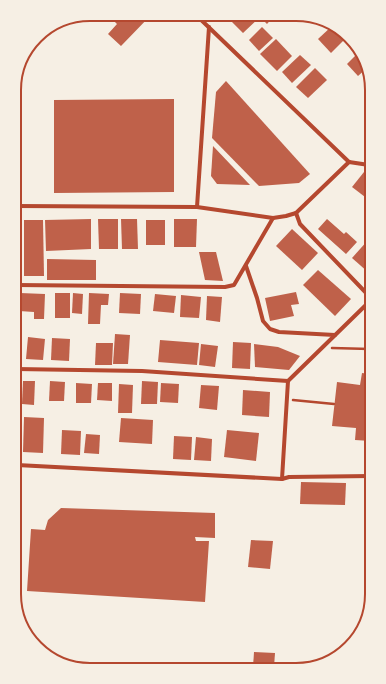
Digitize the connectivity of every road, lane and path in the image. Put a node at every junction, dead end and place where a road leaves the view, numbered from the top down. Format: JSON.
{"nodes":[{"id":1,"x":202,"y":21,"type":"edge"},
{"id":2,"x":209,"y":27,"type":"junction"},
{"id":3,"x":348,"y":162,"type":"junction"},
{"id":4,"x":365,"y":164,"type":"edge"},
{"id":5,"x":21,"y":206,"type":"edge"},
{"id":6,"x":197,"y":207,"type":"junction"},
{"id":7,"x":296,"y":213,"type":"junction"},
{"id":8,"x":273,"y":218,"type":"junction"},
{"id":9,"x":246,"y":266,"type":"junction"},
{"id":10,"x":21,"y":285,"type":"edge"},
{"id":11,"x":365,"y":291,"type":"edge"},
{"id":12,"x":365,"y":306,"type":"edge"},
{"id":13,"x":335,"y":335,"type":"junction"},
{"id":14,"x":322,"y":348,"type":"junction"},
{"id":15,"x":365,"y":349,"type":"edge"},
{"id":16,"x":21,"y":370,"type":"edge"},
{"id":17,"x":288,"y":381,"type":"junction"},
{"id":18,"x":287,"y":398,"type":"junction"},
{"id":19,"x":334,"y":404,"type":"dead end"},
{"id":20,"x":21,"y":465,"type":"edge"},
{"id":21,"x":365,"y":476,"type":"edge"},
{"id":22,"x":282,"y":479,"type":"junction"}],
"edges":[{"from":1,"to":2,"type":"street"},
{"from":2,"to":3,"type":"street"},
{"from":2,"to":6,"type":"street"},
{"from":3,"to":4,"type":"street"},
{"from":3,"to":7,"type":"street"},
{"from":5,"to":6,"type":"street"},
{"from":6,"to":8,"type":"street"},
{"from":7,"to":8,"type":"street"},
{"from":7,"to":11,"type":"street"},
{"from":8,"to":9,"type":"street"},
{"from":9,"to":10,"type":"street"},
{"from":9,"to":13,"type":"street"},
{"from":12,"to":13,"type":"street"},
{"from":13,"to":14,"type":"street"},
{"from":14,"to":15,"type":"path"},
{"from":14,"to":17,"type":"street"},
{"from":16,"to":17,"type":"street"},
{"from":17,"to":18,"type":"street"},
{"from":18,"to":19,"type":"path"},
{"from":18,"to":22,"type":"street"},
{"from":20,"to":22,"type":"street"},
{"from":21,"to":22,"type":"street"}]}
